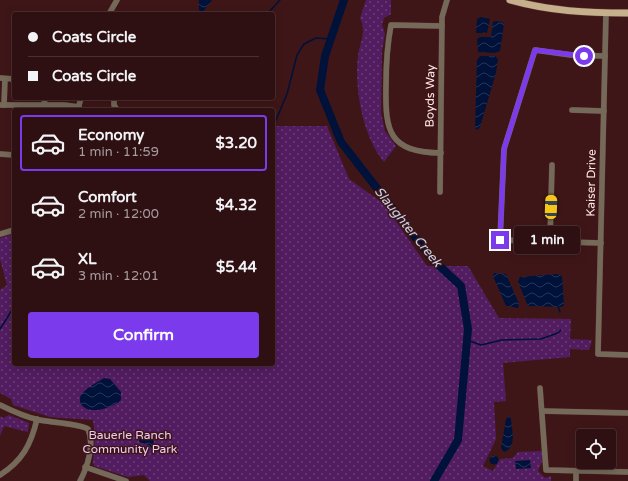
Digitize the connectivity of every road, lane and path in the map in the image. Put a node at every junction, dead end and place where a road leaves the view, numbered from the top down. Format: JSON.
{"nodes":[{"id":1,"x":117,"y":0,"type":"edge"},
{"id":2,"x":447,"y":0,"type":"edge"},
{"id":3,"x":510,"y":0,"type":"edge"},
{"id":4,"x":110,"y":12,"type":"edge"},
{"id":5,"x":606,"y":13,"type":"junction"},
{"id":6,"x":628,"y":13,"type":"edge"},
{"id":7,"x":442,"y":26,"type":"junction"},
{"id":8,"x":605,"y":56,"type":"junction"},
{"id":9,"x":2,"y":78,"type":"edge"},
{"id":10,"x":12,"y":79,"type":"edge"},
{"id":11,"x":45,"y":100,"type":"edge"},
{"id":12,"x":2,"y":105,"type":"edge"},
{"id":13,"x":44,"y":105,"type":"junction"},
{"id":14,"x":58,"y":106,"type":"junction"},
{"id":15,"x":64,"y":108,"type":"edge"},
{"id":16,"x":74,"y":108,"type":"edge"},
{"id":17,"x":572,"y":110,"type":"dead end"},
{"id":18,"x":604,"y":111,"type":"junction"},
{"id":19,"x":441,"y":153,"type":"junction"},
{"id":20,"x":0,"y":154,"type":"edge"},
{"id":21,"x":12,"y":154,"type":"edge"},
{"id":22,"x":552,"y":165,"type":"dead end"},
{"id":23,"x":440,"y":192,"type":"dead end"},
{"id":24,"x":12,"y":231,"type":"edge"},
{"id":25,"x":0,"y":234,"type":"edge"},
{"id":26,"x":550,"y":241,"type":"junction"},
{"id":27,"x":601,"y":243,"type":"junction"},
{"id":28,"x":628,"y":355,"type":"edge"},
{"id":29,"x":540,"y":388,"type":"dead end"},
{"id":30,"x":0,"y":405,"type":"edge"},
{"id":31,"x":542,"y":411,"type":"junction"},
{"id":32,"x":628,"y":413,"type":"edge"},
{"id":33,"x":37,"y":419,"type":"junction"},
{"id":34,"x":85,"y":467,"type":"junction"},
{"id":35,"x":576,"y":470,"type":"junction"},
{"id":36,"x":628,"y":472,"type":"edge"},
{"id":37,"x":0,"y":475,"type":"edge"},
{"id":38,"x":80,"y":481,"type":"edge"},
{"id":39,"x":126,"y":481,"type":"edge"},
{"id":40,"x":576,"y":481,"type":"edge"}],
"edges":[{"from":1,"to":4,"type":"street"},
{"from":2,"to":7,"type":"street","name":"Boyds Way"},
{"from":3,"to":5,"type":"main road"},
{"from":5,"to":6,"type":"main road"},
{"from":5,"to":8,"type":"street","name":"Kaiser Drive"},
{"from":7,"to":19,"type":"street","name":"Boyds Way"},
{"from":7,"to":19,"type":"street"},
{"from":8,"to":18,"type":"street","name":"Kaiser Drive"},
{"from":8,"to":26,"type":"street"},
{"from":9,"to":10,"type":"street"},
{"from":9,"to":12,"type":"street"},
{"from":11,"to":13,"type":"street"},
{"from":12,"to":13,"type":"street"},
{"from":13,"to":14,"type":"street"},
{"from":14,"to":15,"type":"street"},
{"from":14,"to":16,"type":"street"},
{"from":17,"to":18,"type":"street"},
{"from":18,"to":27,"type":"street","name":"Kaiser Drive"},
{"from":19,"to":23,"type":"street","name":"Boyds Way"},
{"from":20,"to":21,"type":"street"},
{"from":22,"to":26,"type":"street"},
{"from":24,"to":25,"type":"street"},
{"from":26,"to":27,"type":"street"},
{"from":27,"to":28,"type":"street","name":"Kaiser Drive"},
{"from":29,"to":31,"type":"street"},
{"from":30,"to":33,"type":"street"},
{"from":31,"to":32,"type":"street"},
{"from":31,"to":35,"type":"street"},
{"from":33,"to":34,"type":"street"},
{"from":33,"to":37,"type":"street"},
{"from":34,"to":38,"type":"street"},
{"from":34,"to":39,"type":"street"},
{"from":35,"to":36,"type":"street"},
{"from":35,"to":40,"type":"street"}]}
